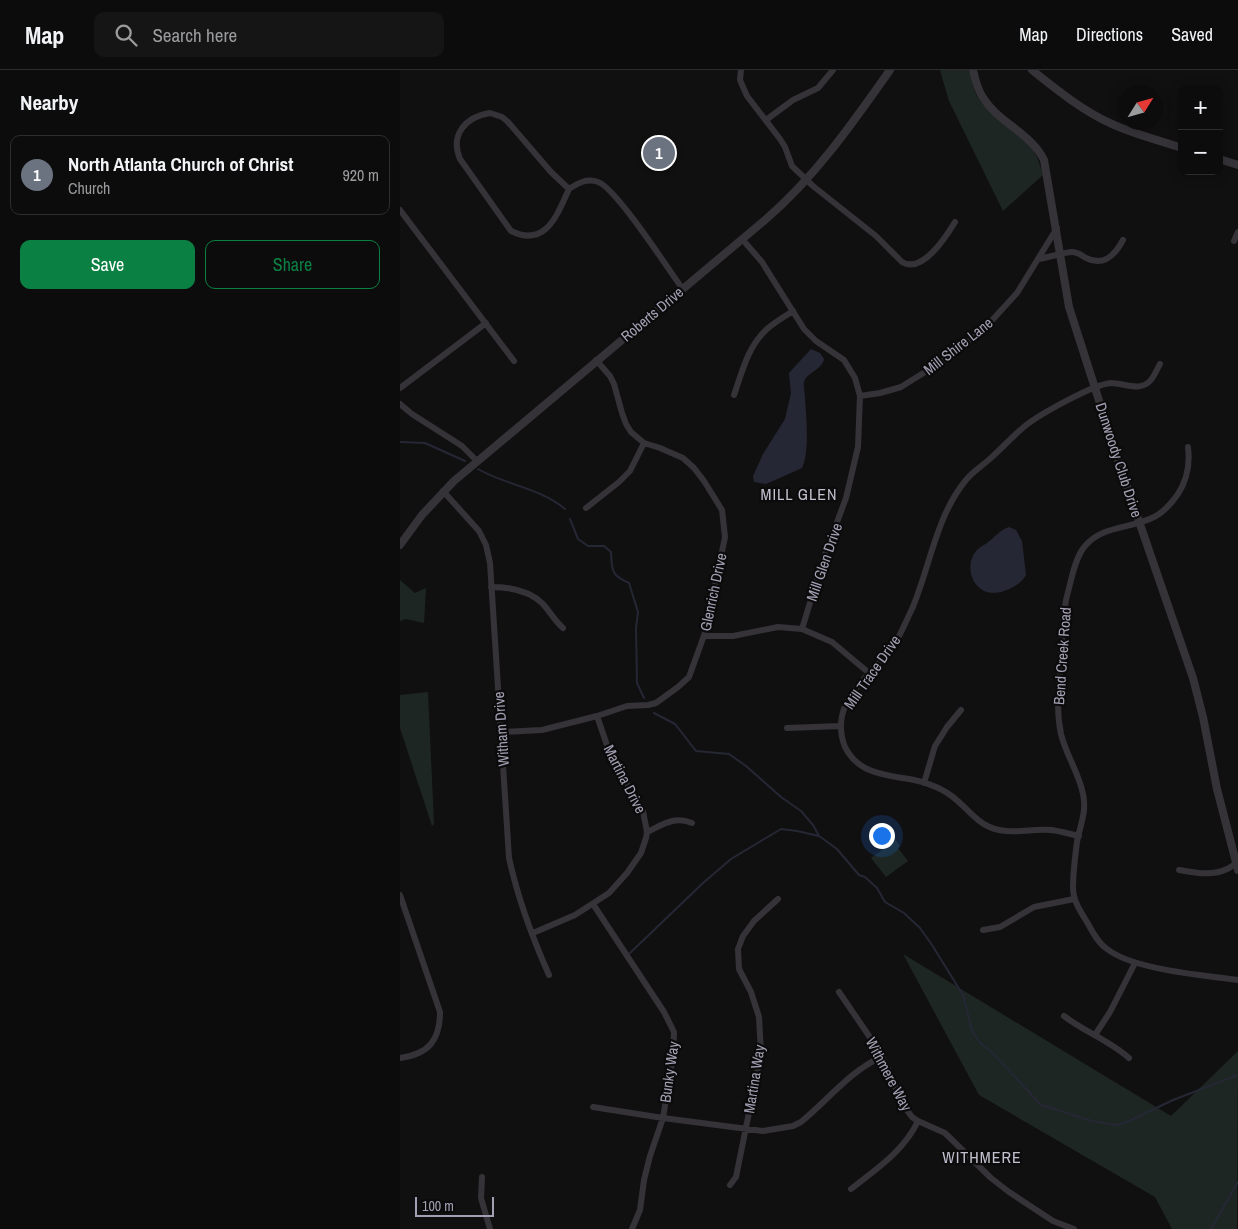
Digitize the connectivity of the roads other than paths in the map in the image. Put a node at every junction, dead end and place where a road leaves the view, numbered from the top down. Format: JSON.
{"nodes":[{"id":1,"x":741,"y":70,"type":"edge"},
{"id":2,"x":832,"y":70,"type":"edge"},
{"id":3,"x":890,"y":70,"type":"edge"},
{"id":4,"x":973,"y":70,"type":"edge"},
{"id":5,"x":1032,"y":70,"type":"edge"},
{"id":6,"x":766,"y":120,"type":"junction"},
{"id":7,"x":1178,"y":147,"type":"edge"},
{"id":8,"x":1223,"y":160,"type":"edge"},
{"id":9,"x":1238,"y":165,"type":"edge"},
{"id":10,"x":808,"y":182,"type":"junction"},
{"id":11,"x":569,"y":189,"type":"junction"},
{"id":12,"x":400,"y":210,"type":"edge"},
{"id":13,"x":955,"y":222,"type":"dead end"},
{"id":14,"x":1057,"y":228,"type":"junction"},
{"id":15,"x":1238,"y":232,"type":"edge"},
{"id":16,"x":742,"y":239,"type":"junction"},
{"id":17,"x":1123,"y":240,"type":"dead end"},
{"id":18,"x":1234,"y":241,"type":"dead end"},
{"id":19,"x":1060,"y":255,"type":"junction"},
{"id":20,"x":1038,"y":259,"type":"junction"},
{"id":21,"x":682,"y":288,"type":"junction"},
{"id":22,"x":793,"y":311,"type":"junction"},
{"id":23,"x":486,"y":323,"type":"junction"},
{"id":24,"x":596,"y":360,"type":"junction"},
{"id":25,"x":514,"y":361,"type":"dead end"},
{"id":26,"x":1160,"y":364,"type":"dead end"},
{"id":27,"x":1096,"y":387,"type":"junction"},
{"id":28,"x":400,"y":388,"type":"edge"},
{"id":29,"x":734,"y":395,"type":"dead end"},
{"id":30,"x":860,"y":396,"type":"junction"},
{"id":31,"x":400,"y":404,"type":"edge"},
{"id":32,"x":644,"y":443,"type":"junction"},
{"id":33,"x":1188,"y":447,"type":"dead end"},
{"id":34,"x":477,"y":461,"type":"junction"},
{"id":35,"x":443,"y":491,"type":"junction"},
{"id":36,"x":586,"y":508,"type":"dead end"},
{"id":37,"x":1140,"y":522,"type":"junction"},
{"id":38,"x":400,"y":545,"type":"edge"},
{"id":39,"x":491,"y":587,"type":"junction"},
{"id":40,"x":563,"y":628,"type":"dead end"},
{"id":41,"x":802,"y":629,"type":"junction"},
{"id":42,"x":704,"y":636,"type":"junction"},
{"id":43,"x":869,"y":673,"type":"junction"},
{"id":44,"x":961,"y":710,"type":"dead end"},
{"id":45,"x":597,"y":716,"type":"junction"},
{"id":46,"x":841,"y":726,"type":"junction"},
{"id":47,"x":788,"y":728,"type":"dead end"},
{"id":48,"x":502,"y":732,"type":"junction"},
{"id":49,"x":924,"y":783,"type":"junction"},
{"id":50,"x":692,"y":823,"type":"dead end"},
{"id":51,"x":647,"y":832,"type":"junction"},
{"id":52,"x":1078,"y":836,"type":"junction"},
{"id":53,"x":1237,"y":865,"type":"edge"},
{"id":54,"x":1179,"y":870,"type":"dead end"},
{"id":55,"x":400,"y":895,"type":"edge"},
{"id":56,"x":778,"y":899,"type":"dead end"},
{"id":57,"x":1074,"y":899,"type":"junction"},
{"id":58,"x":593,"y":904,"type":"junction"},
{"id":59,"x":983,"y":930,"type":"dead end"},
{"id":60,"x":532,"y":933,"type":"junction"},
{"id":61,"x":1134,"y":963,"type":"junction"},
{"id":62,"x":550,"y":974,"type":"dead end"},
{"id":63,"x":1238,"y":980,"type":"edge"},
{"id":64,"x":839,"y":992,"type":"dead end"},
{"id":65,"x":1064,"y":1016,"type":"dead end"},
{"id":66,"x":1095,"y":1035,"type":"junction"},
{"id":67,"x":881,"y":1057,"type":"junction"},
{"id":68,"x":400,"y":1058,"type":"edge"},
{"id":69,"x":1129,"y":1058,"type":"dead end"},
{"id":70,"x":593,"y":1107,"type":"dead end"},
{"id":71,"x":663,"y":1118,"type":"junction"},
{"id":72,"x":918,"y":1121,"type":"junction"},
{"id":73,"x":746,"y":1130,"type":"junction"},
{"id":74,"x":482,"y":1177,"type":"dead end"},
{"id":75,"x":730,"y":1185,"type":"dead end"},
{"id":76,"x":850,"y":1189,"type":"dead end"},
{"id":77,"x":490,"y":1229,"type":"edge"},
{"id":78,"x":632,"y":1229,"type":"edge"},
{"id":79,"x":1074,"y":1229,"type":"edge"}],
"edges":[{"from":1,"to":6,"type":"street"},
{"from":2,"to":6,"type":"street"},
{"from":3,"to":10,"type":"street","name":"Roberts Drive"},
{"from":4,"to":14,"type":"street","name":"Dunwoody Club Drive"},
{"from":5,"to":7,"type":"street"},
{"from":6,"to":10,"type":"street"},
{"from":8,"to":9,"type":"street"},
{"from":10,"to":13,"type":"street"},
{"from":10,"to":16,"type":"street","name":"Roberts Drive"},
{"from":11,"to":11,"type":"street"},
{"from":11,"to":21,"type":"street"},
{"from":12,"to":23,"type":"street"},
{"from":14,"to":19,"type":"street","name":"Dunwoody Club Drive"},
{"from":14,"to":20,"type":"street","name":"Mill Shire Lane"},
{"from":15,"to":18,"type":"street"},
{"from":16,"to":21,"type":"street","name":"Roberts Drive"},
{"from":16,"to":22,"type":"street","name":"Mill Glen Drive"},
{"from":17,"to":19,"type":"street"},
{"from":19,"to":20,"type":"street"},
{"from":19,"to":27,"type":"street","name":"Dunwoody Club Drive"},
{"from":20,"to":30,"type":"street","name":"Mill Shire Lane"},
{"from":21,"to":24,"type":"street","name":"Roberts Drive"},
{"from":22,"to":29,"type":"street"},
{"from":22,"to":30,"type":"street","name":"Mill Glen Drive"},
{"from":23,"to":25,"type":"street"},
{"from":23,"to":28,"type":"street"},
{"from":24,"to":32,"type":"street","name":"Glenrich Drive"},
{"from":24,"to":34,"type":"street","name":"Roberts Drive"},
{"from":26,"to":27,"type":"street","name":"Mill Trace Drive"},
{"from":27,"to":37,"type":"street","name":"Dunwoody Club Drive"},
{"from":27,"to":43,"type":"street","name":"Mill Trace Drive"},
{"from":30,"to":41,"type":"street","name":"Mill Glen Drive"},
{"from":31,"to":34,"type":"street"},
{"from":32,"to":36,"type":"street"},
{"from":32,"to":42,"type":"street","name":"Glenrich Drive"},
{"from":33,"to":37,"type":"street","name":"Bend Creek Road"},
{"from":34,"to":35,"type":"street","name":"Roberts Drive"},
{"from":35,"to":38,"type":"street","name":"Roberts Drive"},
{"from":35,"to":39,"type":"street","name":"Witham Drive"},
{"from":37,"to":52,"type":"street","name":"Bend Creek Road"},
{"from":37,"to":53,"type":"street","name":"Dunwoody Club Drive"},
{"from":39,"to":40,"type":"street"},
{"from":39,"to":48,"type":"street","name":"Witham Drive"},
{"from":41,"to":42,"type":"street"},
{"from":41,"to":43,"type":"street"},
{"from":42,"to":45,"type":"street","name":"Glenrich Drive"},
{"from":43,"to":46,"type":"street","name":"Mill Trace Drive"},
{"from":44,"to":49,"type":"street"},
{"from":45,"to":48,"type":"street","name":"Glenrich Drive"},
{"from":45,"to":51,"type":"street","name":"Martina Drive"},
{"from":46,"to":47,"type":"street"},
{"from":46,"to":49,"type":"street","name":"Mill Trace Drive"},
{"from":48,"to":60,"type":"street","name":"Witham Drive"},
{"from":49,"to":52,"type":"street","name":"Mill Trace Drive"},
{"from":50,"to":51,"type":"street"},
{"from":51,"to":58,"type":"street","name":"Martina Drive"},
{"from":52,"to":57,"type":"street","name":"Bend Creek Road"},
{"from":53,"to":54,"type":"street"},
{"from":55,"to":68,"type":"street"},
{"from":56,"to":73,"type":"street","name":"Martina Way"},
{"from":57,"to":59,"type":"street"},
{"from":57,"to":61,"type":"street","name":"Bend Creek Road"},
{"from":58,"to":60,"type":"street","name":"Martina Drive"},
{"from":58,"to":71,"type":"street","name":"Bunky Way"},
{"from":60,"to":62,"type":"street","name":"Witham Drive"},
{"from":61,"to":63,"type":"street","name":"Bend Creek Road"},
{"from":61,"to":66,"type":"street"},
{"from":64,"to":67,"type":"street","name":"Withmere Way"},
{"from":65,"to":66,"type":"street"},
{"from":66,"to":69,"type":"street"},
{"from":67,"to":72,"type":"street","name":"Withmere Way"},
{"from":67,"to":73,"type":"street"},
{"from":70,"to":71,"type":"street"},
{"from":71,"to":73,"type":"street"},
{"from":71,"to":78,"type":"street","name":"Bunky Way"},
{"from":72,"to":76,"type":"street"},
{"from":72,"to":79,"type":"street","name":"Withmere Way"},
{"from":73,"to":75,"type":"street","name":"Martina Way"},
{"from":74,"to":77,"type":"street"}]}
